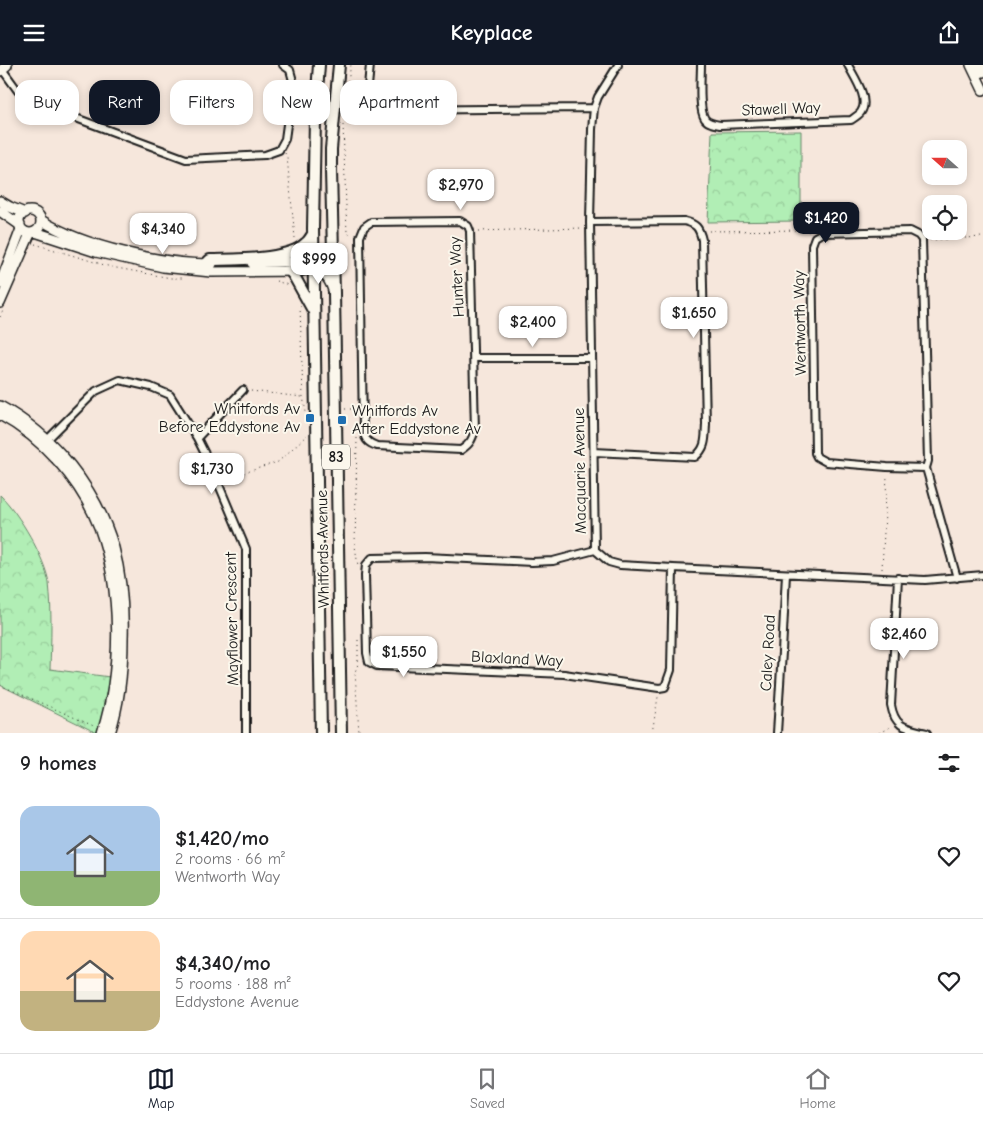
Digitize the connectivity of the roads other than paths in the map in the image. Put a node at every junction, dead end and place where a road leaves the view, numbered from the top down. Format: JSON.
{"nodes":[{"id":1,"x":283,"y":65,"type":"edge"},
{"id":2,"x":319,"y":65,"type":"edge"},
{"id":3,"x":339,"y":65,"type":"edge"},
{"id":4,"x":370,"y":65,"type":"edge"},
{"id":5,"x":618,"y":65,"type":"edge"},
{"id":6,"x":701,"y":65,"type":"edge"},
{"id":7,"x":848,"y":65,"type":"edge"},
{"id":8,"x":971,"y":65,"type":"edge"},
{"id":9,"x":980,"y":65,"type":"edge"},
{"id":10,"x":3,"y":69,"type":"edge"},
{"id":11,"x":983,"y":72,"type":"edge"},
{"id":12,"x":982,"y":87,"type":"edge"},
{"id":13,"x":594,"y":108,"type":"junction"},
{"id":14,"x":0,"y":201,"type":"edge"},
{"id":15,"x":28,"y":209,"type":"junction"},
{"id":16,"x":0,"y":211,"type":"edge"},
{"id":17,"x":43,"y":217,"type":"junction"},
{"id":18,"x":590,"y":225,"type":"junction"},
{"id":19,"x":27,"y":230,"type":"junction"},
{"id":20,"x":313,"y":234,"type":"junction"},
{"id":21,"x":332,"y":254,"type":"junction"},
{"id":22,"x":206,"y":264,"type":"junction"},
{"id":23,"x":315,"y":267,"type":"junction"},
{"id":24,"x":290,"y":271,"type":"junction"},
{"id":25,"x":0,"y":284,"type":"edge"},
{"id":26,"x":334,"y":293,"type":"junction"},
{"id":27,"x":0,"y":303,"type":"edge"},
{"id":28,"x":316,"y":315,"type":"junction"},
{"id":29,"x":474,"y":358,"type":"junction"},
{"id":30,"x":592,"y":358,"type":"junction"},
{"id":31,"x":243,"y":389,"type":"road end"},
{"id":32,"x":0,"y":406,"type":"edge"},
{"id":33,"x":0,"y":415,"type":"edge"},
{"id":34,"x":197,"y":438,"type":"junction"},
{"id":35,"x":44,"y":442,"type":"junction"},
{"id":36,"x":594,"y":452,"type":"junction"},
{"id":37,"x":926,"y":468,"type":"junction"},
{"id":38,"x":595,"y":549,"type":"junction"},
{"id":39,"x":673,"y":568,"type":"junction"},
{"id":40,"x":786,"y":574,"type":"junction"},
{"id":41,"x":983,"y":575,"type":"edge"},
{"id":42,"x":898,"y":578,"type":"junction"},
{"id":43,"x":957,"y":578,"type":"junction"},
{"id":44,"x":105,"y":732,"type":"edge"},
{"id":45,"x":246,"y":733,"type":"edge"},
{"id":46,"x":321,"y":733,"type":"edge"},
{"id":47,"x":340,"y":733,"type":"edge"},
{"id":48,"x":776,"y":733,"type":"edge"},
{"id":49,"x":927,"y":733,"type":"edge"}],
"edges":[{"from":1,"to":10,"type":"street"},
{"from":2,"to":20,"type":"main road","name":"Whitfords Avenue","number":"83"},
{"from":3,"to":21,"type":"main road","name":"Whitfords Avenue","number":"83"},
{"from":4,"to":13,"type":"street"},
{"from":5,"to":13,"type":"street","name":"Macquarie Avenue"},
{"from":6,"to":7,"type":"street","name":"Stawell Way"},
{"from":8,"to":12,"type":"main road"},
{"from":9,"to":11,"type":"main road"},
{"from":13,"to":18,"type":"street","name":"Macquarie Avenue"},
{"from":14,"to":15,"type":"main road"},
{"from":15,"to":17,"type":"main road"},
{"from":15,"to":19,"type":"main road"},
{"from":16,"to":19,"type":"main road"},
{"from":17,"to":19,"type":"main road"},
{"from":17,"to":22,"type":"main road"},
{"from":18,"to":30,"type":"street","name":"Macquarie Avenue"},
{"from":18,"to":36,"type":"street"},
{"from":19,"to":24,"type":"main road"},
{"from":19,"to":25,"type":"main road"},
{"from":19,"to":27,"type":"main road"},
{"from":20,"to":22,"type":"main road"},
{"from":20,"to":23,"type":"main road","name":"Whitfords Avenue","number":"83"},
{"from":21,"to":23,"type":"main road"},
{"from":21,"to":26,"type":"main road","name":"Whitfords Avenue","number":"83"},
{"from":22,"to":23,"type":"main road"},
{"from":23,"to":24,"type":"main road"},
{"from":23,"to":26,"type":"main road"},
{"from":23,"to":28,"type":"main road","name":"Whitfords Avenue","number":"83"},
{"from":24,"to":28,"type":"main road"},
{"from":26,"to":47,"type":"main road","name":"Whitfords Avenue","number":"83"},
{"from":28,"to":46,"type":"main road","name":"Whitfords Avenue","number":"83"},
{"from":29,"to":29,"type":"street","name":"Hunter Way"},
{"from":29,"to":30,"type":"street"},
{"from":30,"to":36,"type":"street","name":"Macquarie Avenue"},
{"from":31,"to":34,"type":"street"},
{"from":32,"to":35,"type":"main road"},
{"from":33,"to":35,"type":"main road"},
{"from":34,"to":35,"type":"street","name":"Mayflower Crescent"},
{"from":34,"to":45,"type":"street","name":"Mayflower Crescent"},
{"from":35,"to":44,"type":"main road"},
{"from":36,"to":38,"type":"street","name":"Macquarie Avenue"},
{"from":37,"to":37,"type":"street","name":"Wentworth Way"},
{"from":37,"to":43,"type":"street"},
{"from":38,"to":39,"type":"street","name":"Macquarie Avenue"},
{"from":38,"to":39,"type":"street","name":"Blaxland Way"},
{"from":39,"to":40,"type":"street","name":"Macquarie Avenue"},
{"from":40,"to":42,"type":"street","name":"Macquarie Avenue"},
{"from":40,"to":48,"type":"street","name":"Caley Road"},
{"from":41,"to":43,"type":"street","name":"Macquarie Avenue"},
{"from":42,"to":43,"type":"street","name":"Macquarie Avenue"},
{"from":42,"to":49,"type":"street"}]}
